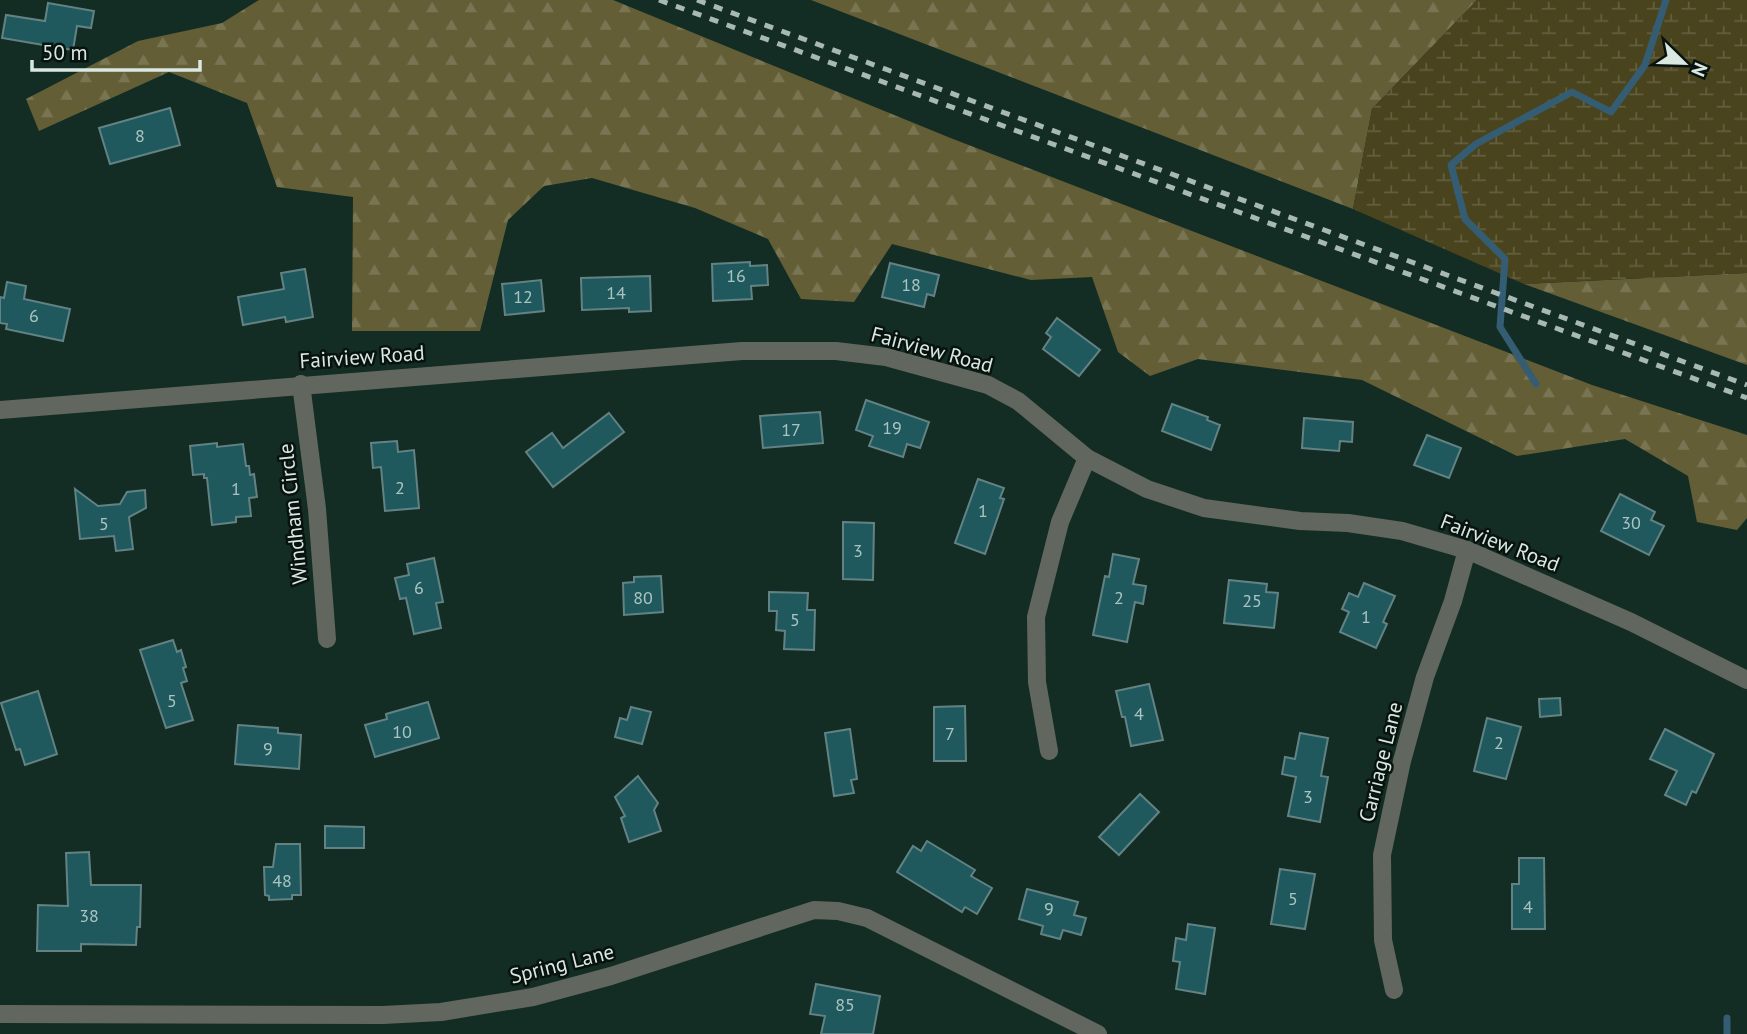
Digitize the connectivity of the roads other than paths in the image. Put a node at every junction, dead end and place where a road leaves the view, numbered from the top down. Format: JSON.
{"nodes":[{"id":1,"x":301,"y":384,"type":"junction"},
{"id":2,"x":0,"y":410,"type":"edge"},
{"id":3,"x":1087,"y":458,"type":"junction"},
{"id":4,"x":1467,"y":550,"type":"junction"},
{"id":5,"x":327,"y":639,"type":"dead end"},
{"id":6,"x":1747,"y":680,"type":"edge"},
{"id":7,"x":1049,"y":751,"type":"dead end"},
{"id":8,"x":1394,"y":990,"type":"dead end"},
{"id":9,"x":0,"y":1014,"type":"edge"},
{"id":10,"x":1098,"y":1034,"type":"edge"}],
"edges":[{"from":1,"to":2,"type":"street","name":"Fairview Road"},
{"from":1,"to":3,"type":"street","name":"Fairview Road"},
{"from":1,"to":5,"type":"street","name":"Windham Circle"},
{"from":3,"to":4,"type":"street","name":"Fairview Road"},
{"from":3,"to":7,"type":"street"},
{"from":4,"to":6,"type":"street","name":"Fairview Road"},
{"from":4,"to":8,"type":"street","name":"Carriage Lane"},
{"from":9,"to":10,"type":"street","name":"Spring Lane"}]}
